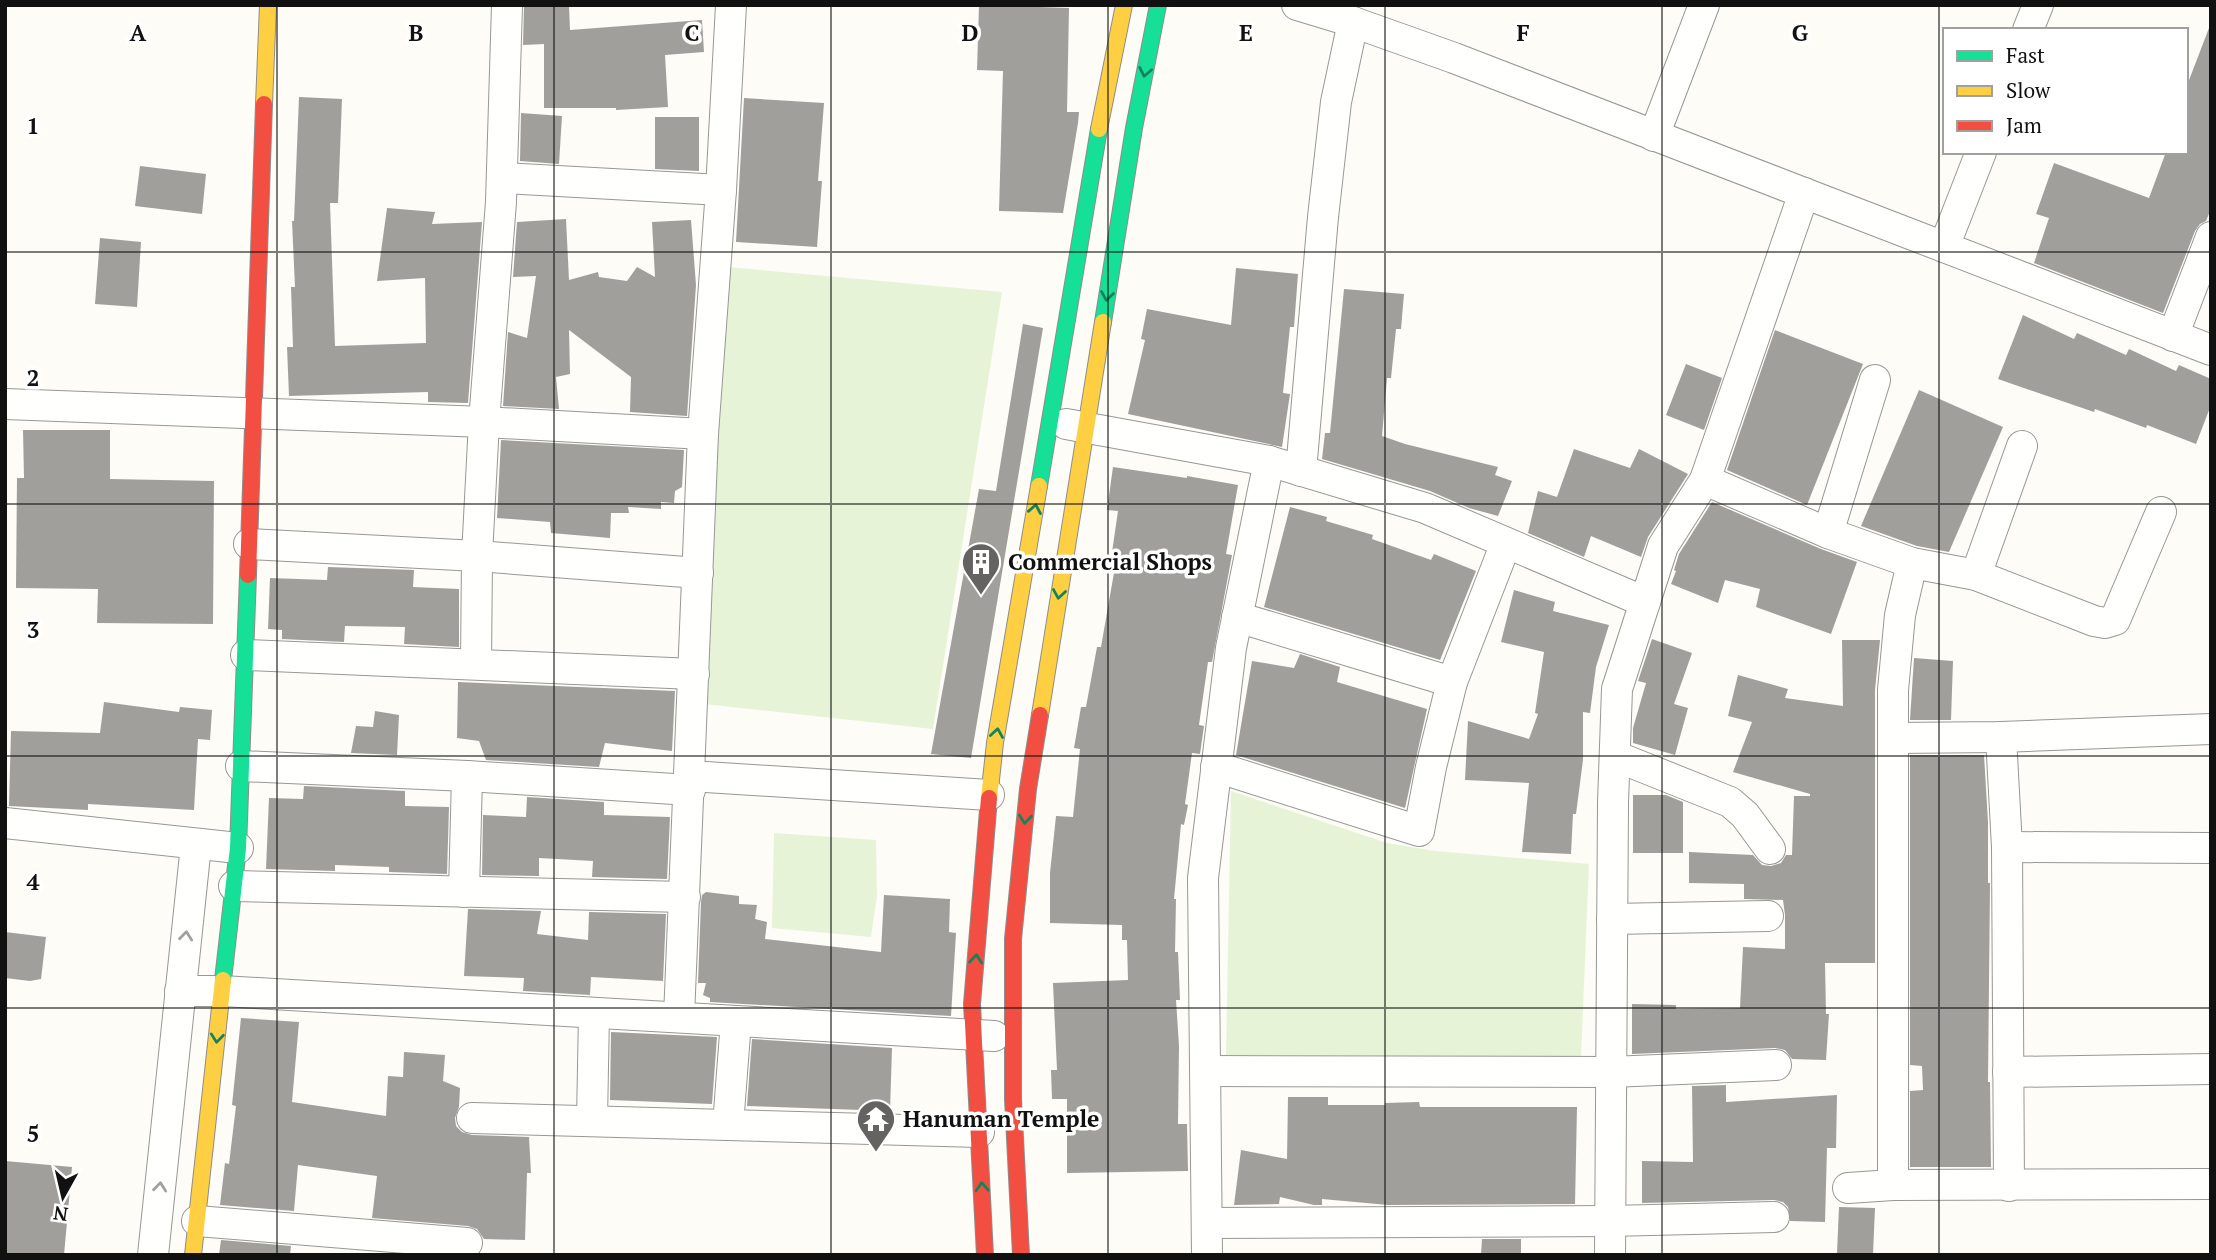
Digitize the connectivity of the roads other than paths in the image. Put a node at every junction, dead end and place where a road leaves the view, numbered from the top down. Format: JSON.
{"nodes":[{"id":1,"x":268,"y":5,"type":"edge"},
{"id":2,"x":507,"y":5,"type":"edge"},
{"id":3,"x":731,"y":5,"type":"edge"},
{"id":4,"x":1124,"y":5,"type":"edge"},
{"id":5,"x":1158,"y":5,"type":"edge"},
{"id":6,"x":1297,"y":5,"type":"edge"},
{"id":7,"x":2038,"y":5,"type":"edge"},
{"id":8,"x":1700,"y":6,"type":"edge"},
{"id":9,"x":1353,"y":22,"type":"junction"},
{"id":10,"x":2029,"y":28,"type":"edge"},
{"id":11,"x":1654,"y":135,"type":"junction"},
{"id":12,"x":1980,"y":154,"type":"edge"},
{"id":13,"x":502,"y":178,"type":"junction"},
{"id":14,"x":721,"y":190,"type":"junction"},
{"id":15,"x":1804,"y":193,"type":"junction"},
{"id":16,"x":2210,"y":244,"type":"edge"},
{"id":17,"x":1944,"y":247,"type":"junction"},
{"id":18,"x":2173,"y":336,"type":"junction"},
{"id":19,"x":2211,"y":350,"type":"edge"},
{"id":20,"x":1875,"y":380,"type":"dead end"},
{"id":21,"x":5,"y":404,"type":"edge"},
{"id":22,"x":253,"y":414,"type":"junction"},
{"id":23,"x":1050,"y":421,"type":"junction"},
{"id":24,"x":484,"y":422,"type":"junction"},
{"id":25,"x":5,"y":423,"type":"edge"},
{"id":26,"x":1086,"y":428,"type":"junction"},
{"id":27,"x":703,"y":434,"type":"junction"},
{"id":28,"x":2022,"y":446,"type":"dead end"},
{"id":29,"x":1269,"y":461,"type":"junction"},
{"id":30,"x":1301,"y":471,"type":"junction"},
{"id":31,"x":1705,"y":480,"type":"junction"},
{"id":32,"x":2161,"y":512,"type":"dead end"},
{"id":33,"x":1828,"y":533,"type":"junction"},
{"id":34,"x":1506,"y":543,"type":"junction"},
{"id":35,"x":249,"y":544,"type":"junction"},
{"id":36,"x":477,"y":556,"type":"junction"},
{"id":37,"x":1912,"y":564,"type":"junction"},
{"id":38,"x":698,"y":573,"type":"junction"},
{"id":39,"x":1976,"y":575,"type":"junction"},
{"id":40,"x":1645,"y":602,"type":"junction"},
{"id":41,"x":1237,"y":617,"type":"junction"},
{"id":42,"x":246,"y":655,"type":"junction"},
{"id":43,"x":476,"y":664,"type":"junction"},
{"id":44,"x":694,"y":674,"type":"junction"},
{"id":45,"x":1452,"y":682,"type":"junction"},
{"id":46,"x":2211,"y":729,"type":"edge"},
{"id":47,"x":2001,"y":737,"type":"junction"},
{"id":48,"x":1894,"y":738,"type":"junction"},
{"id":49,"x":1615,"y":756,"type":"junction"},
{"id":50,"x":241,"y":766,"type":"junction"},
{"id":51,"x":1216,"y":767,"type":"junction"},
{"id":52,"x":467,"y":776,"type":"junction"},
{"id":53,"x":690,"y":783,"type":"junction"},
{"id":54,"x":989,"y":794,"type":"junction"},
{"id":55,"x":5,"y":823,"type":"edge"},
{"id":56,"x":196,"y":845,"type":"junction"},
{"id":57,"x":238,"y":848,"type":"junction"},
{"id":58,"x":2007,"y":848,"type":"junction"},
{"id":59,"x":2211,"y":848,"type":"edge"},
{"id":60,"x":1770,"y":849,"type":"dead end"},
{"id":61,"x":234,"y":886,"type":"junction"},
{"id":62,"x":464,"y":892,"type":"junction"},
{"id":63,"x":685,"y":897,"type":"junction"},
{"id":64,"x":1768,"y":916,"type":"dead end"},
{"id":65,"x":1612,"y":919,"type":"junction"},
{"id":66,"x":180,"y":991,"type":"junction"},
{"id":67,"x":222,"y":991,"type":"junction"},
{"id":68,"x":594,"y":1013,"type":"junction"},
{"id":69,"x":680,"y":1017,"type":"junction"},
{"id":70,"x":736,"y":1021,"type":"junction"},
{"id":71,"x":974,"y":1035,"type":"junction"},
{"id":72,"x":1013,"y":1037,"type":"junction"},
{"id":73,"x":1776,"y":1065,"type":"dead end"},
{"id":74,"x":2211,"y":1069,"type":"edge"},
{"id":75,"x":1206,"y":1071,"type":"junction"},
{"id":76,"x":1611,"y":1072,"type":"junction"},
{"id":77,"x":2008,"y":1073,"type":"junction"},
{"id":78,"x":472,"y":1118,"type":"dead end"},
{"id":79,"x":592,"y":1121,"type":"junction"},
{"id":80,"x":728,"y":1125,"type":"junction"},
{"id":81,"x":979,"y":1132,"type":"junction"},
{"id":82,"x":2211,"y":1184,"type":"edge"},
{"id":83,"x":1893,"y":1185,"type":"junction"},
{"id":84,"x":2009,"y":1186,"type":"junction"},
{"id":85,"x":1848,"y":1188,"type":"dead end"},
{"id":86,"x":1774,"y":1217,"type":"dead end"},
{"id":87,"x":197,"y":1221,"type":"junction"},
{"id":88,"x":1610,"y":1221,"type":"junction"},
{"id":89,"x":1207,"y":1223,"type":"junction"},
{"id":90,"x":467,"y":1243,"type":"dead end"},
{"id":91,"x":153,"y":1255,"type":"edge"},
{"id":92,"x":193,"y":1255,"type":"edge"},
{"id":93,"x":985,"y":1255,"type":"edge"},
{"id":94,"x":1021,"y":1255,"type":"edge"},
{"id":95,"x":1207,"y":1255,"type":"edge"},
{"id":96,"x":1609,"y":1255,"type":"edge"}],
"edges":[{"from":1,"to":22,"type":"street"},
{"from":2,"to":13,"type":"street"},
{"from":3,"to":14,"type":"street"},
{"from":4,"to":23,"type":"street"},
{"from":5,"to":26,"type":"street","one_way":true},
{"from":6,"to":9,"type":"street"},
{"from":7,"to":10,"type":"street"},
{"from":8,"to":11,"type":"street"},
{"from":9,"to":11,"type":"street"},
{"from":9,"to":30,"type":"street"},
{"from":11,"to":15,"type":"street"},
{"from":12,"to":17,"type":"street"},
{"from":13,"to":14,"type":"street"},
{"from":13,"to":24,"type":"street"},
{"from":14,"to":27,"type":"street"},
{"from":15,"to":17,"type":"street"},
{"from":15,"to":31,"type":"street"},
{"from":16,"to":18,"type":"street"},
{"from":17,"to":18,"type":"street"},
{"from":18,"to":19,"type":"street"},
{"from":20,"to":33,"type":"street"},
{"from":21,"to":22,"type":"street"},
{"from":21,"to":25,"type":"street"},
{"from":22,"to":24,"type":"street"},
{"from":22,"to":35,"type":"street"},
{"from":23,"to":26,"type":"street"},
{"from":54,"to":23,"type":"street","one_way":true},
{"from":24,"to":27,"type":"street"},
{"from":24,"to":36,"type":"street"},
{"from":26,"to":29,"type":"street"},
{"from":26,"to":72,"type":"street","one_way":true},
{"from":27,"to":38,"type":"street"},
{"from":28,"to":39,"type":"street"},
{"from":29,"to":30,"type":"street"},
{"from":29,"to":41,"type":"street"},
{"from":30,"to":34,"type":"street"},
{"from":31,"to":33,"type":"street"},
{"from":31,"to":40,"type":"street"},
{"from":32,"to":39,"type":"street"},
{"from":33,"to":37,"type":"street"},
{"from":34,"to":40,"type":"street"},
{"from":34,"to":45,"type":"street"},
{"from":35,"to":36,"type":"street"},
{"from":35,"to":42,"type":"street"},
{"from":36,"to":38,"type":"street"},
{"from":36,"to":43,"type":"street"},
{"from":37,"to":39,"type":"street"},
{"from":37,"to":48,"type":"street"},
{"from":38,"to":44,"type":"street"},
{"from":40,"to":49,"type":"street"},
{"from":41,"to":45,"type":"street"},
{"from":41,"to":51,"type":"street"},
{"from":42,"to":43,"type":"street"},
{"from":42,"to":50,"type":"street"},
{"from":43,"to":44,"type":"street"},
{"from":44,"to":53,"type":"street"},
{"from":45,"to":51,"type":"street"},
{"from":46,"to":47,"type":"street"},
{"from":47,"to":48,"type":"street"},
{"from":47,"to":58,"type":"street"},
{"from":48,"to":83,"type":"street"},
{"from":49,"to":60,"type":"street"},
{"from":49,"to":65,"type":"street"},
{"from":50,"to":52,"type":"street"},
{"from":50,"to":57,"type":"street"},
{"from":51,"to":75,"type":"street"},
{"from":52,"to":53,"type":"street"},
{"from":52,"to":62,"type":"street"},
{"from":53,"to":54,"type":"street"},
{"from":53,"to":63,"type":"street"},
{"from":71,"to":54,"type":"street","one_way":true},
{"from":55,"to":56,"type":"street"},
{"from":56,"to":57,"type":"street"},
{"from":66,"to":56,"type":"street","one_way":true},
{"from":57,"to":61,"type":"street"},
{"from":58,"to":59,"type":"street"},
{"from":58,"to":77,"type":"street"},
{"from":61,"to":62,"type":"street"},
{"from":61,"to":67,"type":"street"},
{"from":62,"to":63,"type":"street"},
{"from":63,"to":69,"type":"street"},
{"from":64,"to":65,"type":"street"},
{"from":65,"to":76,"type":"street"},
{"from":66,"to":67,"type":"street"},
{"from":91,"to":66,"type":"street","one_way":true},
{"from":67,"to":68,"type":"street"},
{"from":67,"to":87,"type":"street","one_way":true},
{"from":68,"to":69,"type":"street"},
{"from":68,"to":79,"type":"street"},
{"from":69,"to":70,"type":"street"},
{"from":70,"to":71,"type":"street"},
{"from":70,"to":80,"type":"street"},
{"from":71,"to":72,"type":"street"},
{"from":71,"to":81,"type":"street"},
{"from":72,"to":94,"type":"street"},
{"from":73,"to":76,"type":"street"},
{"from":74,"to":77,"type":"street"},
{"from":75,"to":76,"type":"street"},
{"from":75,"to":89,"type":"street"},
{"from":76,"to":88,"type":"street"},
{"from":77,"to":84,"type":"street"},
{"from":78,"to":79,"type":"street"},
{"from":79,"to":80,"type":"street"},
{"from":80,"to":81,"type":"street"},
{"from":93,"to":81,"type":"street","one_way":true},
{"from":82,"to":84,"type":"street"},
{"from":83,"to":84,"type":"street"},
{"from":83,"to":85,"type":"street"},
{"from":86,"to":88,"type":"street"},
{"from":87,"to":90,"type":"street"},
{"from":87,"to":92,"type":"street"},
{"from":88,"to":89,"type":"street"},
{"from":88,"to":96,"type":"street"},
{"from":89,"to":95,"type":"street"}]}
